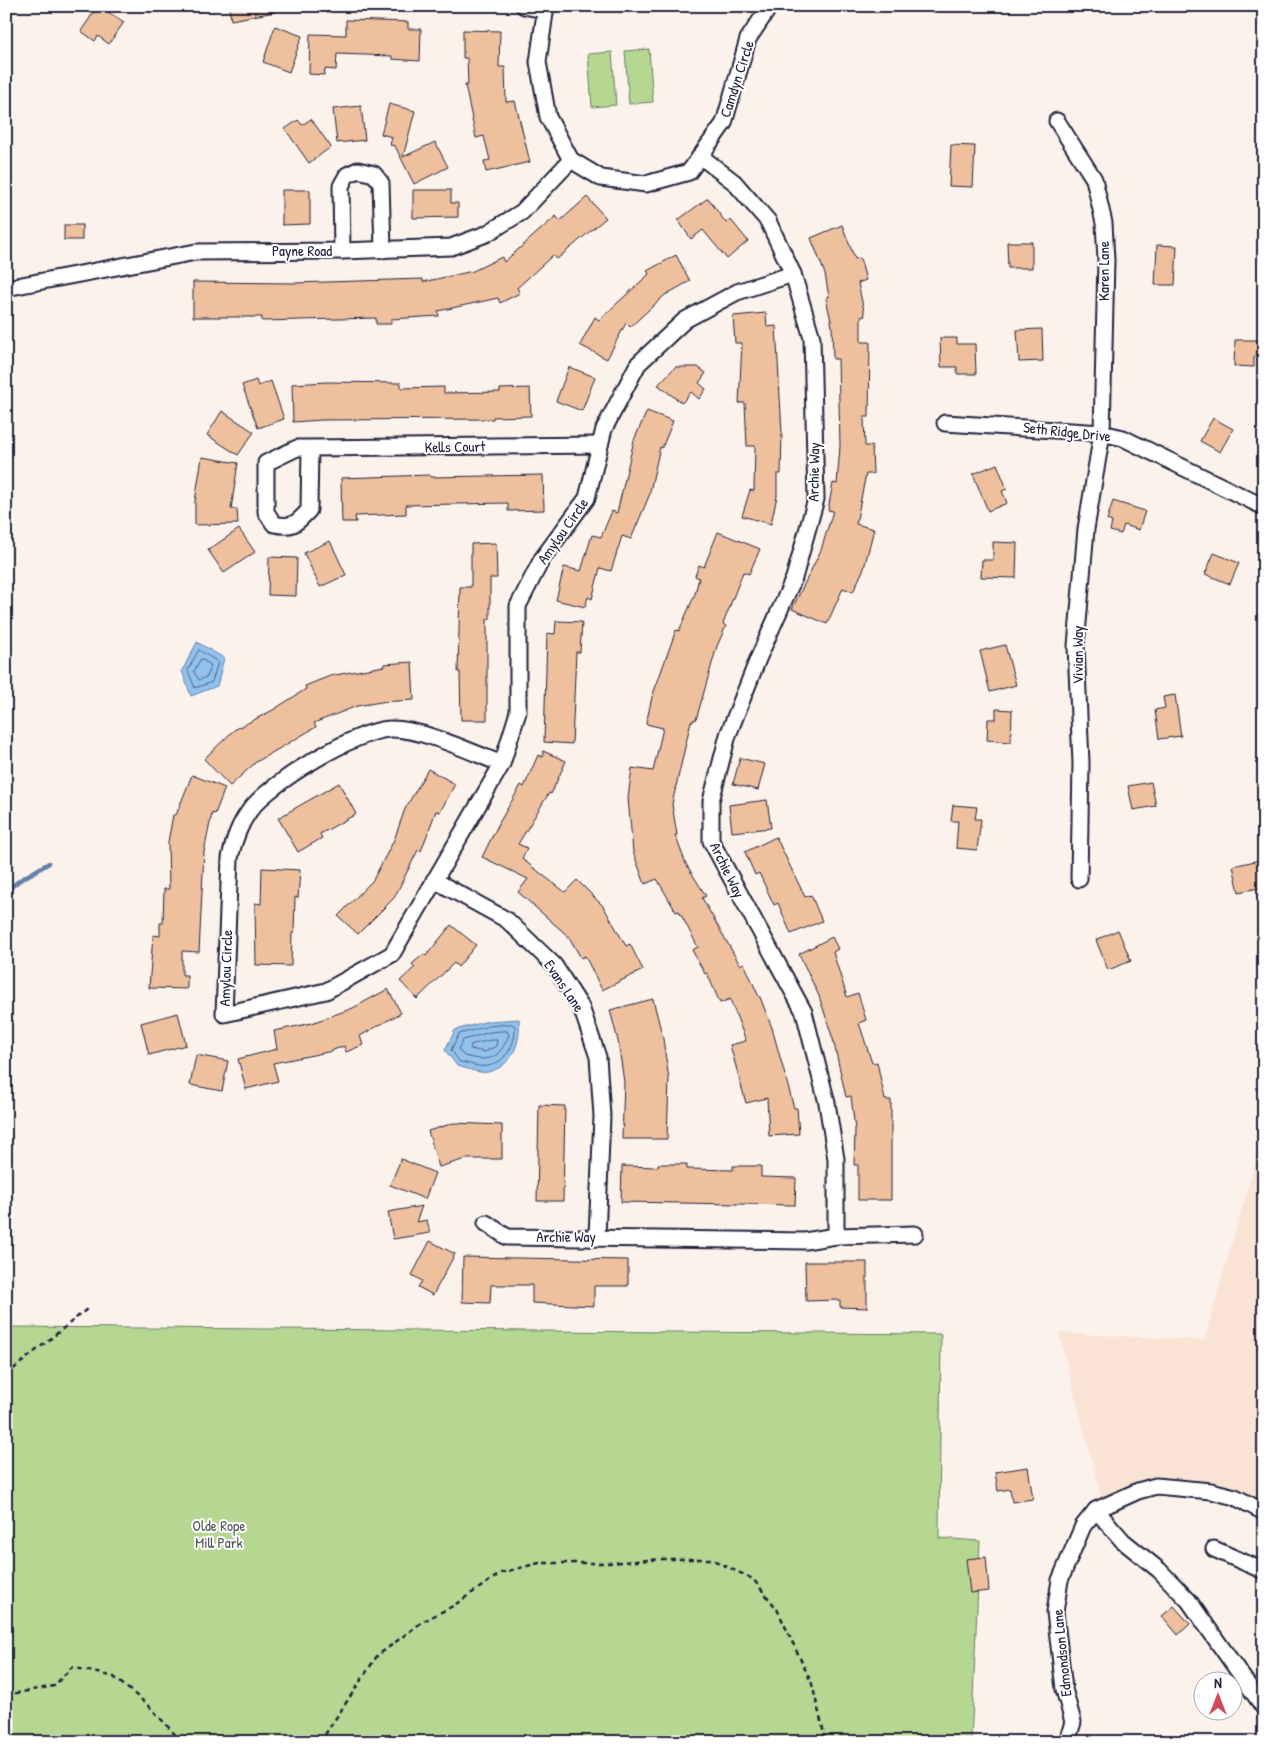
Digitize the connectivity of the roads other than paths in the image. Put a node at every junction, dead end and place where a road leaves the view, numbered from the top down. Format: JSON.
{"nodes":[{"id":1,"x":524,"y":6,"type":"edge"},
{"id":2,"x":770,"y":6,"type":"edge"},
{"id":3,"x":545,"y":8,"type":"edge"},
{"id":4,"x":1057,"y":121,"type":"dead end"},
{"id":5,"x":700,"y":156,"type":"junction"},
{"id":6,"x":571,"y":160,"type":"junction"},
{"id":7,"x":383,"y":250,"type":"junction"},
{"id":8,"x":342,"y":251,"type":"junction"},
{"id":9,"x":793,"y":274,"type":"junction"},
{"id":10,"x":6,"y":288,"type":"edge"},
{"id":11,"x":944,"y":423,"type":"dead end"},
{"id":12,"x":1102,"y":433,"type":"junction"},
{"id":13,"x":600,"y":445,"type":"junction"},
{"id":14,"x":310,"y":448,"type":"junction"},
{"id":15,"x":1264,"y":507,"type":"edge"},
{"id":16,"x":502,"y":764,"type":"junction"},
{"id":17,"x":1079,"y":879,"type":"dead end"},
{"id":18,"x":434,"y":880,"type":"junction"},
{"id":19,"x":486,"y":1223,"type":"dead end"},
{"id":20,"x":915,"y":1234,"type":"dead end"},
{"id":21,"x":836,"y":1236,"type":"junction"},
{"id":22,"x":597,"y":1238,"type":"junction"},
{"id":23,"x":1096,"y":1510,"type":"junction"},
{"id":24,"x":1264,"y":1512,"type":"edge"},
{"id":25,"x":1214,"y":1549,"type":"dead end"},
{"id":26,"x":1264,"y":1571,"type":"edge"},
{"id":27,"x":1264,"y":1708,"type":"edge"},
{"id":28,"x":1067,"y":1742,"type":"edge"}],
"edges":[{"from":1,"to":3,"type":"street"},
{"from":2,"to":5,"type":"street","name":"Camdyn Circle"},
{"from":3,"to":6,"type":"street"},
{"from":4,"to":12,"type":"street","name":"Karen Lane"},
{"from":5,"to":6,"type":"street","name":"Camdyn Circle"},
{"from":5,"to":9,"type":"street","name":"Archie Way"},
{"from":6,"to":7,"type":"street","name":"Payne Road"},
{"from":7,"to":8,"type":"street","name":"Payne Road"},
{"from":7,"to":8,"type":"street"},
{"from":8,"to":10,"type":"street","name":"Payne Road"},
{"from":9,"to":13,"type":"street","name":"Amylou Circle"},
{"from":9,"to":21,"type":"street","name":"Archie Way"},
{"from":11,"to":12,"type":"street","name":"Seth Ridge Drive"},
{"from":12,"to":15,"type":"street","name":"Seth Ridge Drive"},
{"from":12,"to":17,"type":"street","name":"Vivian Way"},
{"from":13,"to":14,"type":"street","name":"Kells Court"},
{"from":13,"to":16,"type":"street","name":"Amylou Circle"},
{"from":14,"to":14,"type":"street","name":"Kells Court"},
{"from":16,"to":18,"type":"street","name":"Amylou Circle"},
{"from":16,"to":18,"type":"street","name":"Amylou Circle"},
{"from":18,"to":22,"type":"street","name":"Evans Lane"},
{"from":19,"to":22,"type":"street","name":"Archie Way"},
{"from":20,"to":21,"type":"street"},
{"from":21,"to":22,"type":"street","name":"Archie Way"},
{"from":23,"to":24,"type":"street"},
{"from":23,"to":27,"type":"street"},
{"from":23,"to":28,"type":"street","name":"Edmondson Lane"},
{"from":25,"to":26,"type":"street"}]}
